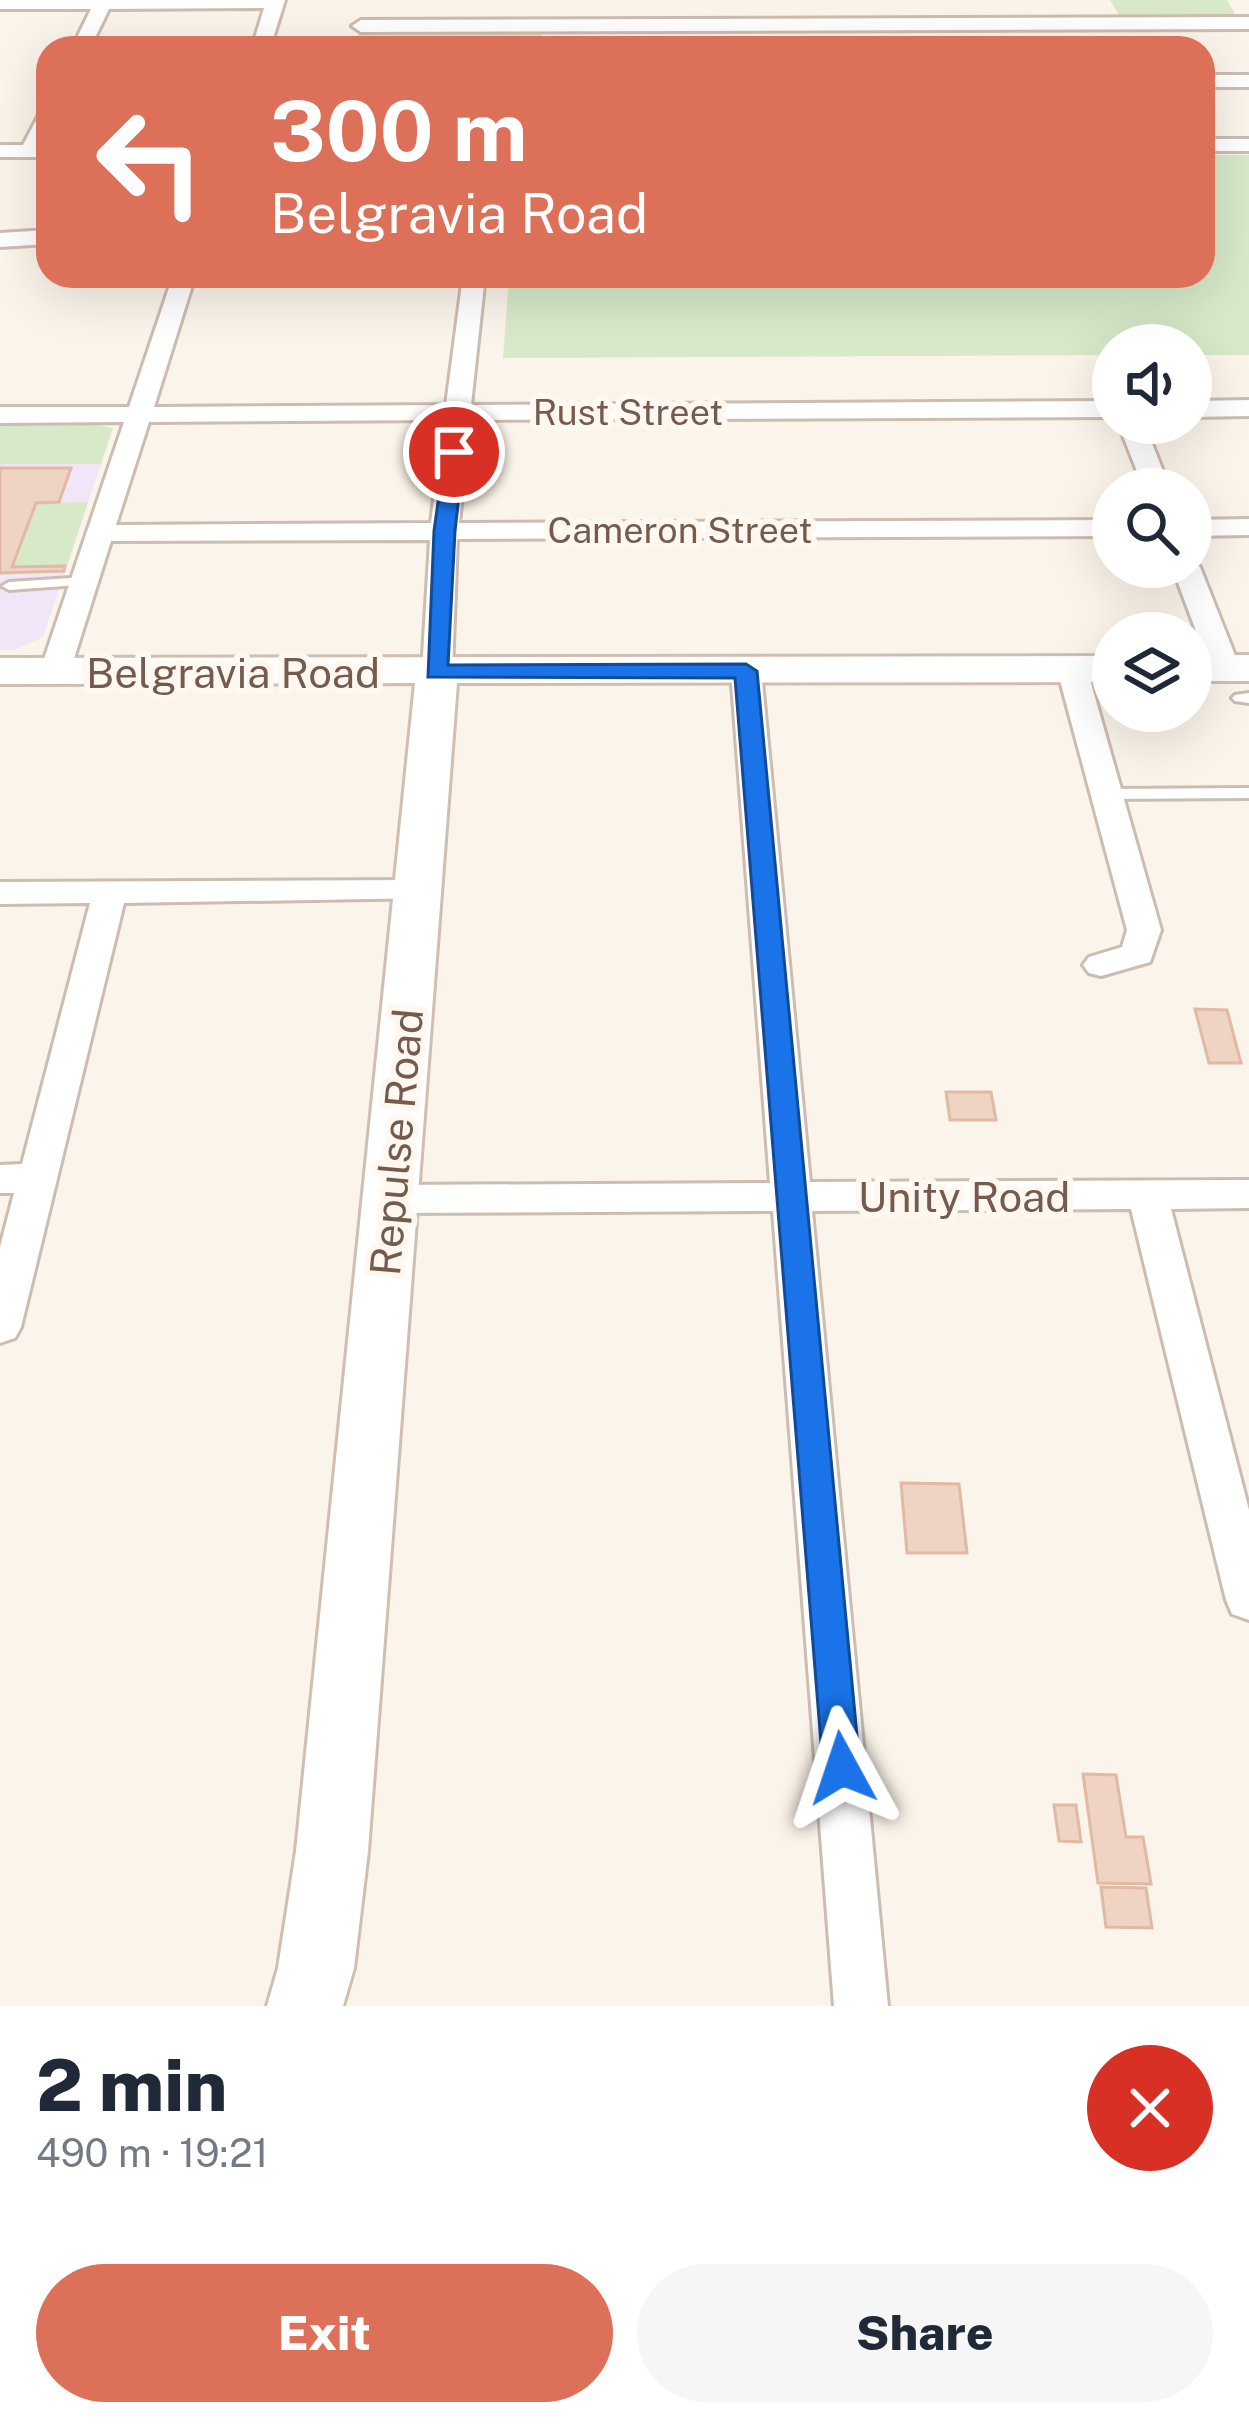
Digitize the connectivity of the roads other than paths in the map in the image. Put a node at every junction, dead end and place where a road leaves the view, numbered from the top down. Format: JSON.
{"nodes":[{"id":1,"x":661,"y":0,"type":"edge"},
{"id":2,"x":976,"y":0,"type":"edge"},
{"id":3,"x":104,"y":2,"type":"edge"},
{"id":4,"x":275,"y":2,"type":"edge"},
{"id":5,"x":0,"y":4,"type":"edge"},
{"id":6,"x":1249,"y":23,"type":"edge"},
{"id":7,"x":985,"y":24,"type":"junction"},
{"id":8,"x":663,"y":25,"type":"junction"},
{"id":9,"x":361,"y":26,"type":"dead end"},
{"id":10,"x":87,"y":36,"type":"edge"},
{"id":11,"x":265,"y":36,"type":"edge"},
{"id":12,"x":663,"y":36,"type":"edge"},
{"id":13,"x":990,"y":36,"type":"edge"},
{"id":14,"x":1215,"y":81,"type":"edge"},
{"id":15,"x":1249,"y":81,"type":"edge"},
{"id":16,"x":1249,"y":145,"type":"edge"},
{"id":17,"x":1215,"y":146,"type":"edge"},
{"id":18,"x":0,"y":151,"type":"edge"},
{"id":19,"x":36,"y":151,"type":"edge"},
{"id":20,"x":36,"y":238,"type":"edge"},
{"id":21,"x":0,"y":240,"type":"edge"},
{"id":22,"x":180,"y":288,"type":"edge"},
{"id":23,"x":473,"y":288,"type":"edge"},
{"id":24,"x":1249,"y":408,"type":"edge"},
{"id":25,"x":1092,"y":409,"type":"edge"},
{"id":26,"x":1212,"y":409,"type":"edge"},
{"id":27,"x":460,"y":413,"type":"junction"},
{"id":28,"x":0,"y":415,"type":"edge"},
{"id":29,"x":141,"y":415,"type":"junction"},
{"id":30,"x":1249,"y":527,"type":"edge"},
{"id":31,"x":1092,"y":528,"type":"edge"},
{"id":32,"x":1212,"y":528,"type":"edge"},
{"id":33,"x":444,"y":531,"type":"junction"},
{"id":34,"x":102,"y":533,"type":"junction"},
{"id":35,"x":87,"y":581,"type":"junction"},
{"id":36,"x":9,"y":586,"type":"dead end"},
{"id":37,"x":1194,"y":588,"type":"edge"},
{"id":38,"x":1092,"y":669,"type":"edge"},
{"id":39,"x":0,"y":671,"type":"edge"},
{"id":40,"x":56,"y":671,"type":"junction"},
{"id":41,"x":746,"y":671,"type":"junction"},
{"id":42,"x":436,"y":672,"type":"junction"},
{"id":43,"x":1231,"y":680,"type":"edge"},
{"id":44,"x":1100,"y":732,"type":"edge"},
{"id":45,"x":1249,"y":793,"type":"edge"},
{"id":46,"x":1107,"y":794,"type":"junction"},
{"id":47,"x":418,"y":891,"type":"junction"},
{"id":48,"x":110,"y":892,"type":"junction"},
{"id":49,"x":0,"y":893,"type":"edge"},
{"id":50,"x":1101,"y":965,"type":"dead end"},
{"id":51,"x":20,"y":1179,"type":"edge"},
{"id":52,"x":1147,"y":1194,"type":"junction"},
{"id":53,"x":1249,"y":1194,"type":"edge"},
{"id":54,"x":794,"y":1197,"type":"junction"},
{"id":55,"x":391,"y":1199,"type":"junction"},
{"id":56,"x":0,"y":1327,"type":"edge"},
{"id":57,"x":1249,"y":1600,"type":"edge"},
{"id":58,"x":305,"y":2006,"type":"edge"},
{"id":59,"x":861,"y":2006,"type":"edge"}],
"edges":[{"from":1,"to":8,"type":"street"},
{"from":2,"to":7,"type":"street"},
{"from":3,"to":4,"type":"street"},
{"from":3,"to":5,"type":"street"},
{"from":3,"to":10,"type":"street"},
{"from":4,"to":11,"type":"street"},
{"from":6,"to":7,"type":"street"},
{"from":7,"to":8,"type":"street"},
{"from":7,"to":13,"type":"street"},
{"from":8,"to":9,"type":"street"},
{"from":8,"to":12,"type":"street"},
{"from":14,"to":15,"type":"street"},
{"from":16,"to":17,"type":"street"},
{"from":18,"to":19,"type":"street"},
{"from":20,"to":21,"type":"street"},
{"from":22,"to":29,"type":"street"},
{"from":23,"to":27,"type":"street","name":"Repulse Road"},
{"from":24,"to":26,"type":"street"},
{"from":25,"to":27,"type":"street","name":"Rust Street"},
{"from":27,"to":29,"type":"street","name":"Rust Street"},
{"from":27,"to":33,"type":"street","name":"Repulse Road"},
{"from":28,"to":29,"type":"street","name":"Rust Street"},
{"from":29,"to":34,"type":"street"},
{"from":30,"to":32,"type":"street"},
{"from":31,"to":33,"type":"street","name":"Cameron Street"},
{"from":33,"to":34,"type":"street","name":"Cameron Street"},
{"from":33,"to":42,"type":"street","name":"Repulse Road"},
{"from":34,"to":35,"type":"street"},
{"from":35,"to":36,"type":"lane"},
{"from":35,"to":40,"type":"street"},
{"from":37,"to":43,"type":"street"},
{"from":38,"to":41,"type":"street","name":"Belgravia Road"},
{"from":39,"to":40,"type":"street","name":"Belgravia Road"},
{"from":40,"to":42,"type":"street","name":"Belgravia Road"},
{"from":41,"to":42,"type":"street","name":"Belgravia Road"},
{"from":41,"to":54,"type":"street"},
{"from":42,"to":47,"type":"street","name":"Repulse Road"},
{"from":44,"to":46,"type":"street"},
{"from":45,"to":46,"type":"lane"},
{"from":46,"to":50,"type":"street"},
{"from":47,"to":48,"type":"street"},
{"from":47,"to":55,"type":"street","name":"Repulse Road"},
{"from":48,"to":49,"type":"street"},
{"from":48,"to":51,"type":"street"},
{"from":51,"to":56,"type":"street"},
{"from":52,"to":53,"type":"street","name":"Unity Road"},
{"from":52,"to":54,"type":"street","name":"Unity Road"},
{"from":52,"to":57,"type":"street"},
{"from":54,"to":55,"type":"street","name":"Unity Road"},
{"from":54,"to":59,"type":"street"},
{"from":55,"to":58,"type":"street","name":"Repulse Road"}]}
